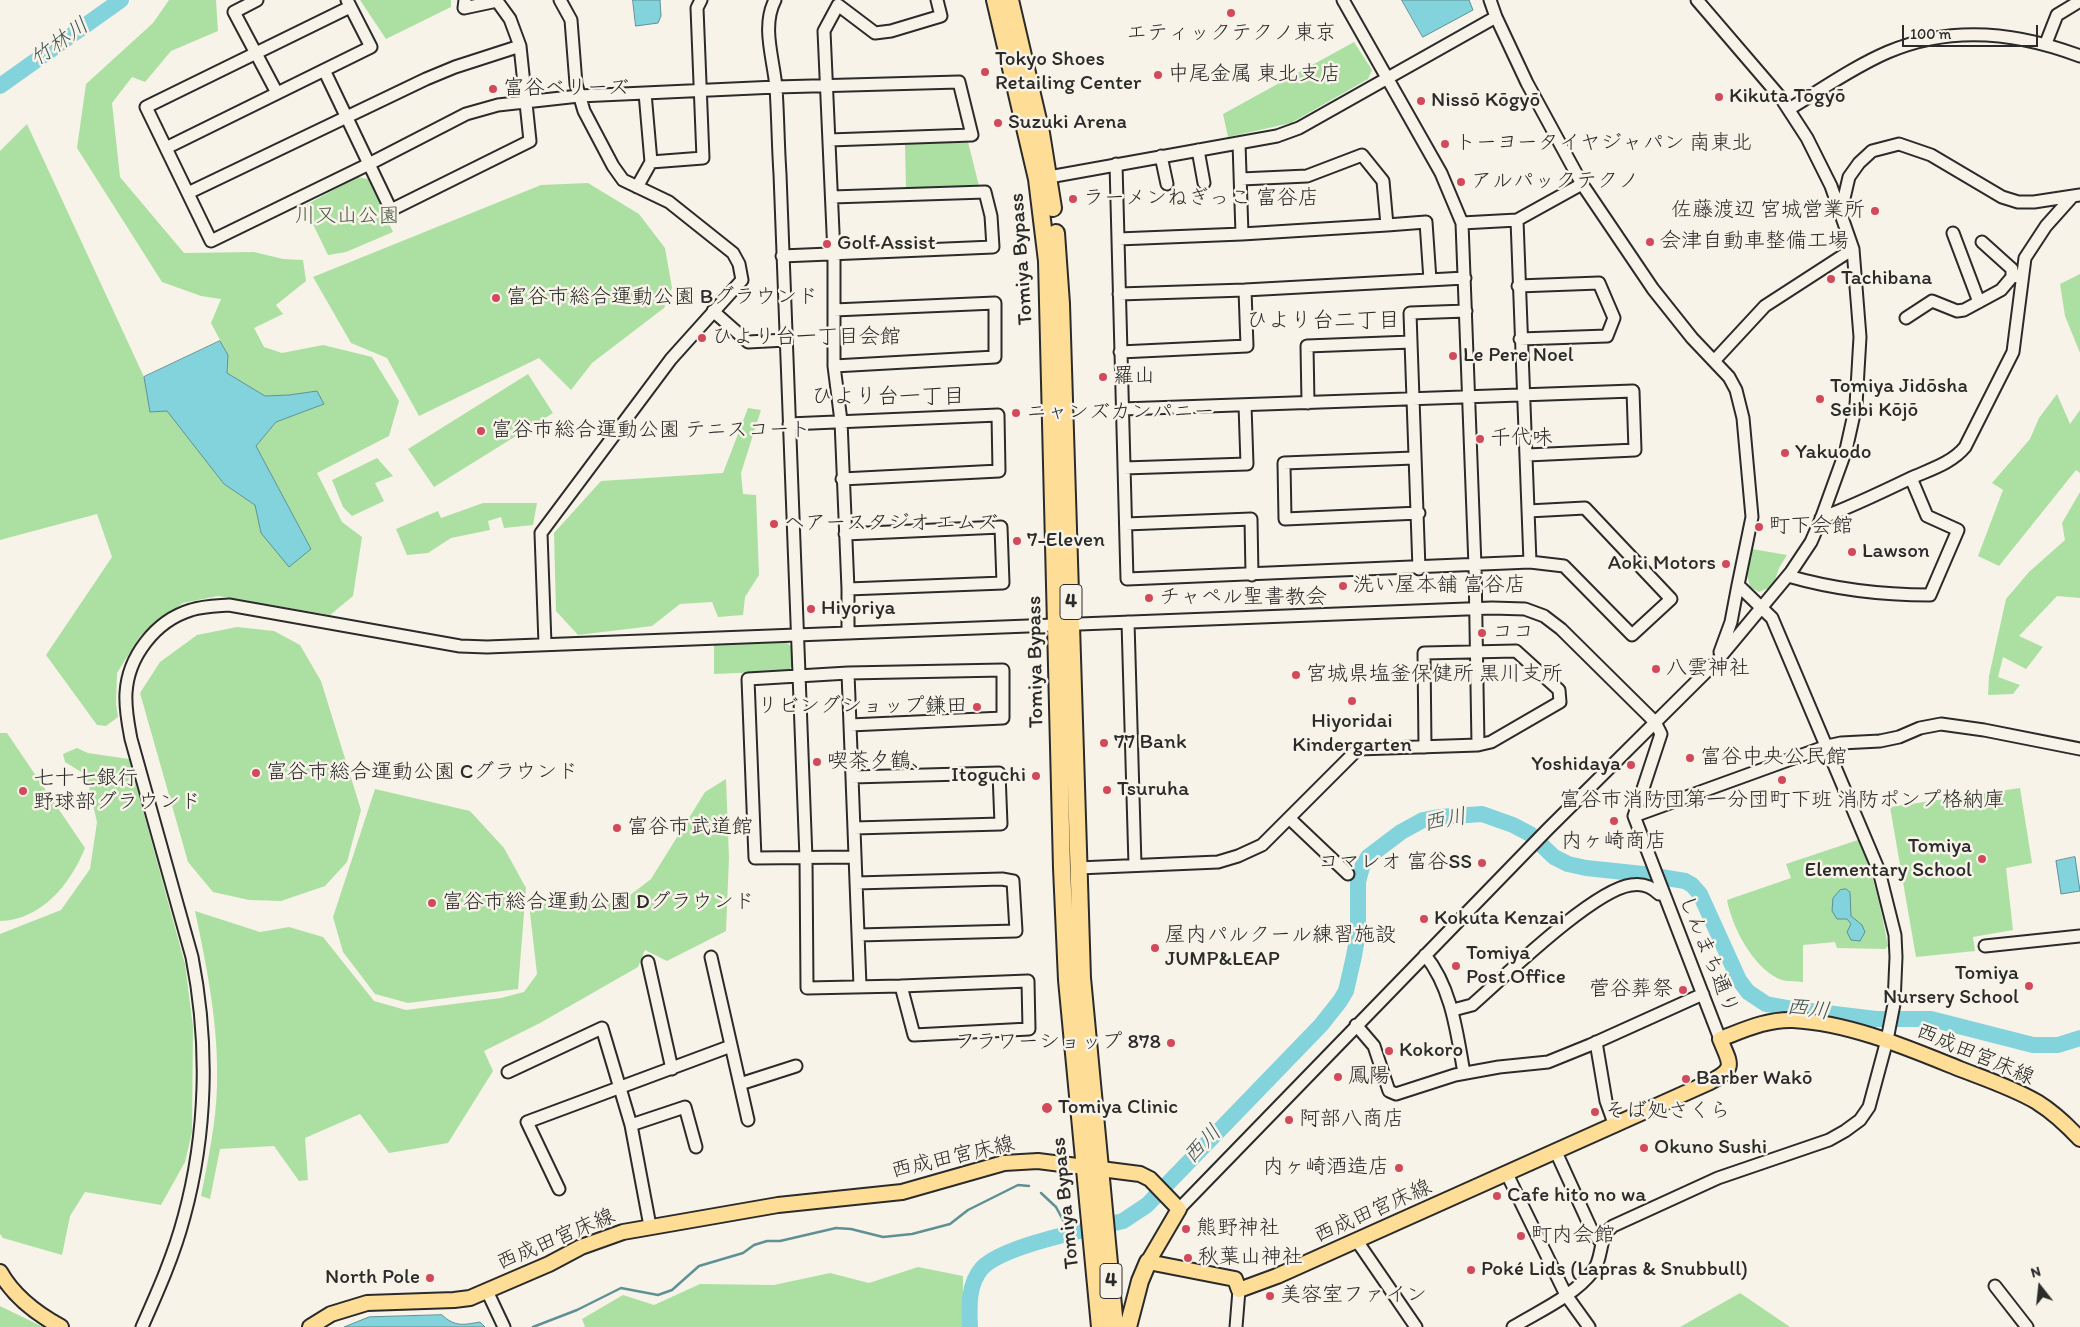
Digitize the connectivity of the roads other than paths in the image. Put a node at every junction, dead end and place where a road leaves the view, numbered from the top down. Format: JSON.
{"nodes":[{"id":1,"x":257,"y":0,"type":"edge"},
{"id":2,"x":465,"y":0,"type":"edge"},
{"id":3,"x":560,"y":0,"type":"edge"},
{"id":4,"x":701,"y":0,"type":"edge"},
{"id":5,"x":775,"y":0,"type":"edge"},
{"id":6,"x":936,"y":0,"type":"edge"},
{"id":7,"x":995,"y":0,"type":"edge"},
{"id":8,"x":1010,"y":0,"type":"edge"},
{"id":9,"x":1343,"y":0,"type":"edge"},
{"id":10,"x":1490,"y":0,"type":"edge"},
{"id":11,"x":1697,"y":0,"type":"edge"},
{"id":12,"x":2080,"y":1,"type":"edge"},
{"id":13,"x":840,"y":3,"type":"edge"},
{"id":14,"x":349,"y":4,"type":"edge"},
{"id":15,"x":1496,"y":17,"type":"junction"},
{"id":16,"x":2046,"y":43,"type":"junction"},
{"id":17,"x":520,"y":46,"type":"junction"},
{"id":18,"x":256,"y":53,"type":"junction"},
{"id":19,"x":2080,"y":56,"type":"edge"},
{"id":20,"x":324,"y":70,"type":"junction"},
{"id":21,"x":1387,"y":79,"type":"junction"},
{"id":22,"x":828,"y":86,"type":"junction"},
{"id":23,"x":776,"y":87,"type":"junction"},
{"id":24,"x":702,"y":90,"type":"junction"},
{"id":25,"x":277,"y":93,"type":"junction"},
{"id":26,"x":645,"y":93,"type":"junction"},
{"id":27,"x":579,"y":96,"type":"junction"},
{"id":28,"x":526,"y":102,"type":"junction"},
{"id":29,"x":1789,"y":109,"type":"junction"},
{"id":30,"x":347,"y":117,"type":"junction"},
{"id":31,"x":829,"y":140,"type":"junction"},
{"id":32,"x":1239,"y":143,"type":"junction"},
{"id":33,"x":166,"y":148,"type":"junction"},
{"id":34,"x":1198,"y":150,"type":"junction"},
{"id":35,"x":1161,"y":156,"type":"junction"},
{"id":36,"x":651,"y":162,"type":"junction"},
{"id":37,"x":369,"y":164,"type":"junction"},
{"id":38,"x":1116,"y":164,"type":"junction"},
{"id":39,"x":1049,"y":177,"type":"junction"},
{"id":40,"x":1241,"y":179,"type":"junction"},
{"id":41,"x":1204,"y":183,"type":"dead end"},
{"id":42,"x":1167,"y":184,"type":"dead end"},
{"id":43,"x":1582,"y":184,"type":"junction"},
{"id":44,"x":637,"y":187,"type":"junction"},
{"id":45,"x":188,"y":193,"type":"junction"},
{"id":46,"x":2075,"y":196,"type":"edge"},
{"id":47,"x":832,"y":197,"type":"junction"},
{"id":48,"x":1841,"y":211,"type":"junction"},
{"id":49,"x":1517,"y":220,"type":"junction"},
{"id":50,"x":1462,"y":222,"type":"junction"},
{"id":51,"x":1387,"y":225,"type":"junction"},
{"id":52,"x":1953,"y":233,"type":"dead end"},
{"id":53,"x":1242,"y":234,"type":"junction"},
{"id":54,"x":1118,"y":239,"type":"junction"},
{"id":55,"x":1982,"y":242,"type":"dead end"},
{"id":56,"x":1853,"y":249,"type":"junction"},
{"id":57,"x":834,"y":254,"type":"junction"},
{"id":58,"x":782,"y":256,"type":"junction"},
{"id":59,"x":2017,"y":276,"type":"junction"},
{"id":60,"x":1465,"y":278,"type":"junction"},
{"id":61,"x":1430,"y":280,"type":"junction"},
{"id":62,"x":1518,"y":286,"type":"junction"},
{"id":63,"x":1245,"y":290,"type":"junction"},
{"id":64,"x":1118,"y":294,"type":"junction"},
{"id":65,"x":1979,"y":302,"type":"junction"},
{"id":66,"x":834,"y":310,"type":"junction"},
{"id":67,"x":1466,"y":311,"type":"junction"},
{"id":68,"x":713,"y":312,"type":"junction"},
{"id":69,"x":1906,"y":318,"type":"dead end"},
{"id":70,"x":1520,"y":338,"type":"junction"},
{"id":71,"x":786,"y":340,"type":"junction"},
{"id":72,"x":1411,"y":342,"type":"junction"},
{"id":73,"x":1120,"y":352,"type":"junction"},
{"id":74,"x":1714,"y":361,"type":"junction"},
{"id":75,"x":834,"y":366,"type":"junction"},
{"id":76,"x":1524,"y":395,"type":"junction"},
{"id":77,"x":1469,"y":396,"type":"junction"},
{"id":78,"x":1414,"y":399,"type":"junction"},
{"id":79,"x":1308,"y":403,"type":"junction"},
{"id":80,"x":1245,"y":405,"type":"junction"},
{"id":81,"x":1122,"y":409,"type":"junction"},
{"id":82,"x":841,"y":421,"type":"junction"},
{"id":83,"x":789,"y":424,"type":"junction"},
{"id":84,"x":1527,"y":455,"type":"junction"},
{"id":85,"x":1414,"y":458,"type":"junction"},
{"id":86,"x":1124,"y":468,"type":"junction"},
{"id":87,"x":1910,"y":478,"type":"junction"},
{"id":88,"x":842,"y":479,"type":"junction"},
{"id":89,"x":1528,"y":510,"type":"junction"},
{"id":90,"x":1419,"y":513,"type":"junction"},
{"id":91,"x":1821,"y":518,"type":"junction"},
{"id":92,"x":1126,"y":524,"type":"junction"},
{"id":93,"x":845,"y":534,"type":"junction"},
{"id":94,"x":1530,"y":562,"type":"junction"},
{"id":95,"x":1475,"y":566,"type":"junction"},
{"id":96,"x":1419,"y":569,"type":"junction"},
{"id":97,"x":1252,"y":575,"type":"junction"},
{"id":98,"x":1788,"y":576,"type":"junction"},
{"id":99,"x":1738,"y":585,"type":"junction"},
{"id":100,"x":848,"y":589,"type":"junction"},
{"id":101,"x":1761,"y":606,"type":"junction"},
{"id":102,"x":1476,"y":609,"type":"junction"},
{"id":103,"x":1128,"y":622,"type":"junction"},
{"id":104,"x":1064,"y":625,"type":"junction"},
{"id":105,"x":848,"y":633,"type":"junction"},
{"id":106,"x":798,"y":636,"type":"junction"},
{"id":107,"x":545,"y":644,"type":"junction"},
{"id":108,"x":1477,"y":652,"type":"junction"},
{"id":109,"x":1717,"y":661,"type":"junction"},
{"id":110,"x":848,"y":673,"type":"junction"},
{"id":111,"x":798,"y":676,"type":"junction"},
{"id":112,"x":1655,"y":722,"type":"junction"},
{"id":113,"x":850,"y":725,"type":"junction"},
{"id":114,"x":1478,"y":745,"type":"junction"},
{"id":115,"x":1828,"y":746,"type":"junction"},
{"id":116,"x":1425,"y":747,"type":"junction"},
{"id":117,"x":2080,"y":753,"type":"edge"},
{"id":118,"x":852,"y":777,"type":"junction"},
{"id":119,"x":1634,"y":816,"type":"junction"},
{"id":120,"x":1289,"y":818,"type":"junction"},
{"id":121,"x":854,"y":828,"type":"junction"},
{"id":122,"x":855,"y":857,"type":"junction"},
{"id":123,"x":806,"y":858,"type":"junction"},
{"id":124,"x":1135,"y":865,"type":"junction"},
{"id":125,"x":1078,"y":868,"type":"junction"},
{"id":126,"x":1348,"y":874,"type":"dead end"},
{"id":127,"x":856,"y":883,"type":"junction"},
{"id":128,"x":1661,"y":890,"type":"junction"},
{"id":129,"x":858,"y":935,"type":"junction"},
{"id":130,"x":2080,"y":936,"type":"edge"},
{"id":131,"x":1985,"y":946,"type":"dead end"},
{"id":132,"x":1425,"y":955,"type":"junction"},
{"id":133,"x":711,"y":957,"type":"dead end"},
{"id":134,"x":648,"y":962,"type":"dead end"},
{"id":135,"x":860,"y":986,"type":"junction"},
{"id":136,"x":901,"y":986,"type":"junction"},
{"id":137,"x":1702,"y":994,"type":"junction"},
{"id":138,"x":1453,"y":1010,"type":"junction"},
{"id":139,"x":1356,"y":1025,"type":"junction"},
{"id":140,"x":1888,"y":1035,"type":"junction"},
{"id":141,"x":1720,"y":1039,"type":"junction"},
{"id":142,"x":1596,"y":1042,"type":"junction"},
{"id":143,"x":731,"y":1046,"type":"junction"},
{"id":144,"x":796,"y":1066,"type":"dead end"},
{"id":145,"x":672,"y":1069,"type":"junction"},
{"id":146,"x":508,"y":1072,"type":"dead end"},
{"id":147,"x":1464,"y":1074,"type":"junction"},
{"id":148,"x":740,"y":1084,"type":"junction"},
{"id":149,"x":620,"y":1088,"type":"junction"},
{"id":150,"x":748,"y":1120,"type":"dead end"},
{"id":151,"x":631,"y":1125,"type":"junction"},
{"id":152,"x":1615,"y":1126,"type":"junction"},
{"id":153,"x":2080,"y":1138,"type":"edge"},
{"id":154,"x":696,"y":1147,"type":"dead end"},
{"id":155,"x":1556,"y":1152,"type":"junction"},
{"id":156,"x":1091,"y":1167,"type":"junction"},
{"id":157,"x":1507,"y":1174,"type":"junction"},
{"id":158,"x":559,"y":1189,"type":"dead end"},
{"id":159,"x":1176,"y":1205,"type":"junction"},
{"id":160,"x":1096,"y":1210,"type":"junction"},
{"id":161,"x":650,"y":1226,"type":"junction"},
{"id":162,"x":1358,"y":1241,"type":"junction"},
{"id":163,"x":1602,"y":1242,"type":"junction"},
{"id":164,"x":1148,"y":1262,"type":"junction"},
{"id":165,"x":0,"y":1272,"type":"edge"},
{"id":166,"x":1995,"y":1286,"type":"dead end"},
{"id":167,"x":1239,"y":1290,"type":"junction"},
{"id":168,"x":487,"y":1291,"type":"junction"},
{"id":169,"x":1566,"y":1294,"type":"junction"},
{"id":170,"x":61,"y":1327,"type":"edge"},
{"id":171,"x":142,"y":1327,"type":"edge"},
{"id":172,"x":310,"y":1327,"type":"edge"},
{"id":173,"x":504,"y":1327,"type":"edge"},
{"id":174,"x":1100,"y":1327,"type":"edge"},
{"id":175,"x":1115,"y":1327,"type":"edge"},
{"id":176,"x":1128,"y":1327,"type":"edge"},
{"id":177,"x":1236,"y":1327,"type":"edge"},
{"id":178,"x":1416,"y":1327,"type":"edge"},
{"id":179,"x":1513,"y":1327,"type":"edge"},
{"id":180,"x":1589,"y":1327,"type":"edge"},
{"id":181,"x":2028,"y":1327,"type":"edge"}],
"edges":[{"from":1,"to":18,"type":"street"},
{"from":2,"to":17,"type":"street"},
{"from":3,"to":27,"type":"street"},
{"from":4,"to":24,"type":"street"},
{"from":5,"to":23,"type":"street"},
{"from":6,"to":13,"type":"street"},
{"from":7,"to":104,"type":"highway","name":"Tomiya Bypass","number":"4"},
{"from":8,"to":39,"type":"highway","name":"Tomiya Bypass","number":"4"},
{"from":9,"to":21,"type":"street"},
{"from":10,"to":15,"type":"street"},
{"from":11,"to":29,"type":"street"},
{"from":12,"to":16,"type":"street"},
{"from":13,"to":22,"type":"street"},
{"from":14,"to":18,"type":"street"},
{"from":14,"to":20,"type":"street"},
{"from":15,"to":21,"type":"street"},
{"from":15,"to":43,"type":"street"},
{"from":16,"to":19,"type":"street"},
{"from":16,"to":29,"type":"street"},
{"from":17,"to":28,"type":"street"},
{"from":17,"to":30,"type":"street"},
{"from":18,"to":25,"type":"street"},
{"from":18,"to":33,"type":"street"},
{"from":20,"to":25,"type":"street"},
{"from":20,"to":30,"type":"street"},
{"from":21,"to":32,"type":"street"},
{"from":21,"to":50,"type":"street"},
{"from":22,"to":23,"type":"street"},
{"from":22,"to":31,"type":"street"},
{"from":22,"to":31,"type":"street"},
{"from":23,"to":24,"type":"street"},
{"from":23,"to":58,"type":"street"},
{"from":24,"to":26,"type":"street"},
{"from":24,"to":36,"type":"street"},
{"from":25,"to":33,"type":"street"},
{"from":26,"to":27,"type":"street"},
{"from":26,"to":36,"type":"street"},
{"from":27,"to":28,"type":"street"},
{"from":27,"to":44,"type":"street"},
{"from":28,"to":37,"type":"street"},
{"from":28,"to":37,"type":"street"},
{"from":29,"to":48,"type":"street"},
{"from":30,"to":37,"type":"street"},
{"from":30,"to":45,"type":"street"},
{"from":31,"to":47,"type":"street"},
{"from":32,"to":34,"type":"street"},
{"from":32,"to":40,"type":"street"},
{"from":33,"to":45,"type":"street"},
{"from":34,"to":35,"type":"street"},
{"from":34,"to":41,"type":"street"},
{"from":35,"to":38,"type":"street"},
{"from":35,"to":42,"type":"street"},
{"from":36,"to":44,"type":"street"},
{"from":37,"to":45,"type":"street"},
{"from":38,"to":39,"type":"street"},
{"from":38,"to":54,"type":"street"},
{"from":39,"to":104,"type":"highway","name":"Tomiya Bypass","number":"4"},
{"from":40,"to":51,"type":"street"},
{"from":40,"to":53,"type":"street"},
{"from":43,"to":49,"type":"street"},
{"from":43,"to":74,"type":"street"},
{"from":44,"to":68,"type":"street"},
{"from":46,"to":48,"type":"street"},
{"from":46,"to":59,"type":"street"},
{"from":47,"to":57,"type":"street"},
{"from":47,"to":57,"type":"street"},
{"from":48,"to":56,"type":"street"},
{"from":49,"to":50,"type":"street"},
{"from":49,"to":62,"type":"street"},
{"from":50,"to":60,"type":"street"},
{"from":51,"to":53,"type":"street"},
{"from":51,"to":61,"type":"street"},
{"from":52,"to":65,"type":"street"},
{"from":53,"to":54,"type":"street"},
{"from":54,"to":64,"type":"street"},
{"from":55,"to":59,"type":"street"},
{"from":56,"to":74,"type":"street"},
{"from":56,"to":91,"type":"street"},
{"from":57,"to":58,"type":"street"},
{"from":57,"to":66,"type":"street"},
{"from":58,"to":71,"type":"street"},
{"from":59,"to":65,"type":"street"},
{"from":59,"to":87,"type":"street"},
{"from":60,"to":61,"type":"street"},
{"from":60,"to":67,"type":"street"},
{"from":61,"to":63,"type":"street"},
{"from":62,"to":70,"type":"street"},
{"from":62,"to":70,"type":"street"},
{"from":63,"to":64,"type":"street"},
{"from":63,"to":73,"type":"street"},
{"from":64,"to":73,"type":"street"},
{"from":65,"to":69,"type":"street"},
{"from":66,"to":75,"type":"street"},
{"from":66,"to":75,"type":"street"},
{"from":67,"to":72,"type":"street"},
{"from":67,"to":77,"type":"street"},
{"from":68,"to":71,"type":"street"},
{"from":68,"to":107,"type":"street"},
{"from":70,"to":76,"type":"street"},
{"from":71,"to":83,"type":"street"},
{"from":72,"to":78,"type":"street"},
{"from":72,"to":79,"type":"street"},
{"from":73,"to":81,"type":"street"},
{"from":74,"to":99,"type":"street"},
{"from":75,"to":82,"type":"street"},
{"from":76,"to":77,"type":"street"},
{"from":76,"to":84,"type":"street"},
{"from":76,"to":84,"type":"street"},
{"from":77,"to":78,"type":"street"},
{"from":77,"to":95,"type":"street"},
{"from":78,"to":79,"type":"street"},
{"from":78,"to":85,"type":"street"},
{"from":79,"to":80,"type":"street"},
{"from":80,"to":81,"type":"street"},
{"from":80,"to":86,"type":"street"},
{"from":81,"to":86,"type":"street"},
{"from":82,"to":83,"type":"street"},
{"from":82,"to":88,"type":"street"},
{"from":82,"to":88,"type":"street"},
{"from":83,"to":106,"type":"street"},
{"from":84,"to":89,"type":"street"},
{"from":85,"to":90,"type":"street"},
{"from":85,"to":90,"type":"street"},
{"from":86,"to":92,"type":"street"},
{"from":87,"to":91,"type":"street"},
{"from":87,"to":98,"type":"street"},
{"from":88,"to":93,"type":"street"},
{"from":89,"to":94,"type":"street"},
{"from":89,"to":94,"type":"street"},
{"from":90,"to":96,"type":"street"},
{"from":91,"to":98,"type":"street"},
{"from":92,"to":97,"type":"street"},
{"from":92,"to":97,"type":"street"},
{"from":93,"to":100,"type":"street"},
{"from":93,"to":100,"type":"street"},
{"from":94,"to":95,"type":"street"},
{"from":95,"to":96,"type":"street"},
{"from":95,"to":102,"type":"street"},
{"from":96,"to":97,"type":"street"},
{"from":98,"to":101,"type":"street"},
{"from":99,"to":101,"type":"street"},
{"from":99,"to":109,"type":"street"},
{"from":100,"to":105,"type":"street"},
{"from":101,"to":109,"type":"street"},
{"from":101,"to":115,"type":"street"},
{"from":102,"to":103,"type":"street"},
{"from":102,"to":108,"type":"street"},
{"from":102,"to":112,"type":"street"},
{"from":103,"to":104,"type":"street"},
{"from":103,"to":124,"type":"street"},
{"from":104,"to":105,"type":"street"},
{"from":104,"to":125,"type":"highway","name":"Tomiya Bypass","number":"4"},
{"from":104,"to":156,"type":"highway","name":"Tomiya Bypass","number":"4"},
{"from":105,"to":106,"type":"street"},
{"from":106,"to":107,"type":"street"},
{"from":106,"to":111,"type":"street"},
{"from":107,"to":171,"type":"street"},
{"from":108,"to":114,"type":"street"},
{"from":108,"to":114,"type":"street"},
{"from":108,"to":116,"type":"street"},
{"from":109,"to":112,"type":"street"},
{"from":110,"to":111,"type":"street"},
{"from":110,"to":113,"type":"street"},
{"from":110,"to":113,"type":"street"},
{"from":111,"to":123,"type":"street"},
{"from":111,"to":123,"type":"street"},
{"from":112,"to":119,"type":"street"},
{"from":112,"to":132,"type":"street"},
{"from":113,"to":118,"type":"street"},
{"from":114,"to":116,"type":"street"},
{"from":115,"to":117,"type":"street"},
{"from":115,"to":119,"type":"street"},
{"from":115,"to":140,"type":"street"},
{"from":116,"to":120,"type":"street"},
{"from":118,"to":121,"type":"street"},
{"from":118,"to":121,"type":"street"},
{"from":119,"to":128,"type":"street","name":"しんまち通り"},
{"from":120,"to":124,"type":"street"},
{"from":120,"to":126,"type":"street"},
{"from":121,"to":122,"type":"street"},
{"from":122,"to":123,"type":"street"},
{"from":122,"to":127,"type":"street"},
{"from":123,"to":135,"type":"street"},
{"from":124,"to":125,"type":"street"},
{"from":125,"to":156,"type":"highway","name":"Tomiya Bypass","number":"4"},
{"from":127,"to":129,"type":"street"},
{"from":127,"to":129,"type":"street"},
{"from":128,"to":137,"type":"street","name":"しんまち通り"},
{"from":128,"to":138,"type":"street"},
{"from":129,"to":135,"type":"street"},
{"from":130,"to":131,"type":"street"},
{"from":132,"to":138,"type":"street"},
{"from":132,"to":139,"type":"street"},
{"from":133,"to":143,"type":"street"},
{"from":134,"to":145,"type":"street"},
{"from":135,"to":136,"type":"street"},
{"from":136,"to":136,"type":"street"},
{"from":137,"to":141,"type":"street","name":"しんまち通り"},
{"from":137,"to":142,"type":"street"},
{"from":138,"to":147,"type":"street"},
{"from":139,"to":147,"type":"street"},
{"from":139,"to":159,"type":"street"},
{"from":140,"to":141,"type":"main road","name":"西成田宮床線"},
{"from":140,"to":153,"type":"main road","name":"西成田宮床線"},
{"from":140,"to":163,"type":"street"},
{"from":141,"to":152,"type":"main road","name":"西成田宮床線"},
{"from":142,"to":147,"type":"street"},
{"from":142,"to":152,"type":"street"},
{"from":143,"to":145,"type":"street"},
{"from":143,"to":148,"type":"street"},
{"from":144,"to":148,"type":"street"},
{"from":145,"to":149,"type":"street"},
{"from":146,"to":149,"type":"street"},
{"from":148,"to":150,"type":"street"},
{"from":149,"to":151,"type":"street"},
{"from":149,"to":158,"type":"street"},
{"from":151,"to":154,"type":"street"},
{"from":151,"to":161,"type":"street"},
{"from":152,"to":155,"type":"main road","name":"西成田宮床線"},
{"from":155,"to":157,"type":"main road","name":"西成田宮床線"},
{"from":155,"to":163,"type":"street"},
{"from":156,"to":159,"type":"main road","name":"西成田宮床線"},
{"from":156,"to":160,"type":"highway","name":"Tomiya Bypass","number":"4"},
{"from":156,"to":161,"type":"main road","name":"西成田宮床線"},
{"from":157,"to":162,"type":"main road","name":"西成田宮床線"},
{"from":157,"to":169,"type":"street"},
{"from":159,"to":164,"type":"main road"},
{"from":160,"to":174,"type":"highway","name":"Tomiya Bypass","number":"4"},
{"from":160,"to":175,"type":"highway","name":"Tomiya Bypass","number":"4"},
{"from":161,"to":168,"type":"main road","name":"西成田宮床線"},
{"from":162,"to":167,"type":"main road","name":"西成田宮床線"},
{"from":162,"to":178,"type":"street"},
{"from":163,"to":169,"type":"street"},
{"from":164,"to":167,"type":"main road"},
{"from":164,"to":176,"type":"highway"},
{"from":165,"to":170,"type":"main road"},
{"from":166,"to":181,"type":"street"},
{"from":167,"to":177,"type":"street"},
{"from":168,"to":172,"type":"main road","name":"西成田宮床線"},
{"from":168,"to":173,"type":"street"},
{"from":169,"to":179,"type":"street"},
{"from":169,"to":180,"type":"street"}]}
